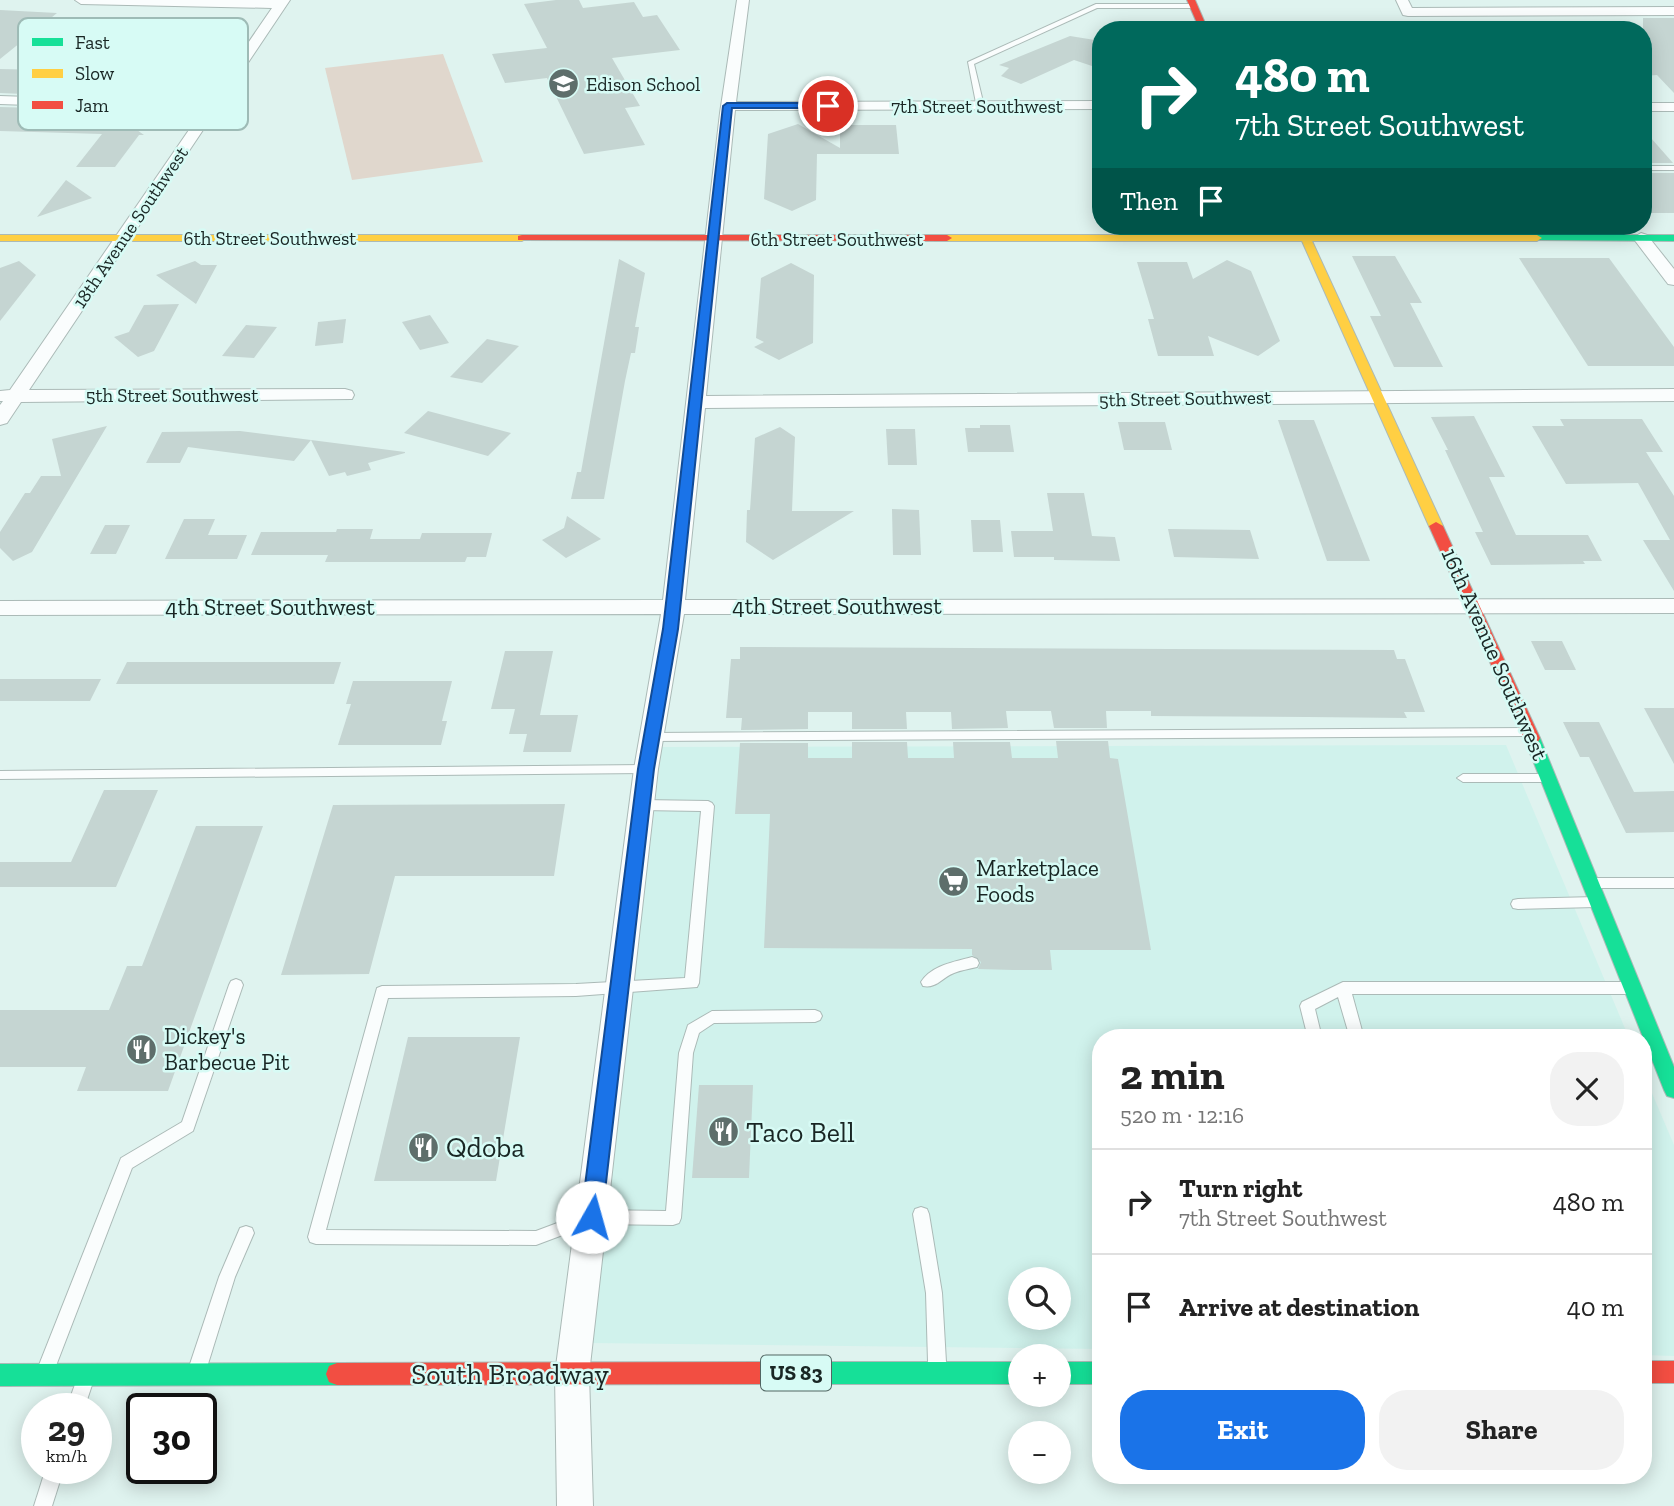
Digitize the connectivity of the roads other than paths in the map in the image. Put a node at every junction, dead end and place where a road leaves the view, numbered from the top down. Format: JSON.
{"nodes":[{"id":1,"x":81,"y":0,"type":"edge"},
{"id":2,"x":743,"y":0,"type":"edge"},
{"id":3,"x":282,"y":2,"type":"edge"},
{"id":4,"x":1192,"y":3,"type":"edge"},
{"id":5,"x":1405,"y":6,"type":"edge"},
{"id":6,"x":1674,"y":11,"type":"edge"},
{"id":7,"x":1200,"y":21,"type":"edge"},
{"id":8,"x":248,"y":52,"type":"edge"},
{"id":9,"x":0,"y":100,"type":"edge"},
{"id":10,"x":18,"y":101,"type":"edge"},
{"id":11,"x":727,"y":106,"type":"junction"},
{"id":12,"x":980,"y":106,"type":"junction"},
{"id":13,"x":1092,"y":106,"type":"edge"},
{"id":14,"x":1652,"y":107,"type":"edge"},
{"id":15,"x":1674,"y":107,"type":"edge"},
{"id":16,"x":196,"y":130,"type":"edge"},
{"id":17,"x":1652,"y":168,"type":"edge"},
{"id":18,"x":1674,"y":168,"type":"edge"},
{"id":19,"x":1092,"y":234,"type":"edge"},
{"id":20,"x":1304,"y":235,"type":"edge"},
{"id":21,"x":1472,"y":235,"type":"edge"},
{"id":22,"x":124,"y":237,"type":"junction"},
{"id":23,"x":0,"y":238,"type":"edge"},
{"id":24,"x":1642,"y":238,"type":"junction"},
{"id":25,"x":1674,"y":238,"type":"edge"},
{"id":26,"x":712,"y":239,"type":"junction"},
{"id":27,"x":1674,"y":280,"type":"edge"},
{"id":28,"x":345,"y":395,"type":"dead end"},
{"id":29,"x":1674,"y":395,"type":"edge"},
{"id":30,"x":8,"y":396,"type":"edge"},
{"id":31,"x":1379,"y":396,"type":"junction"},
{"id":32,"x":696,"y":402,"type":"junction"},
{"id":33,"x":0,"y":419,"type":"edge"},
{"id":34,"x":673,"y":606,"type":"junction"},
{"id":35,"x":1674,"y":606,"type":"edge"},
{"id":36,"x":1474,"y":607,"type":"junction"},
{"id":37,"x":0,"y":608,"type":"edge"},
{"id":38,"x":1528,"y":732,"type":"junction"},
{"id":39,"x":652,"y":737,"type":"junction"},
{"id":40,"x":646,"y":769,"type":"junction"},
{"id":41,"x":0,"y":775,"type":"edge"},
{"id":42,"x":1463,"y":778,"type":"dead end"},
{"id":43,"x":1550,"y":778,"type":"junction"},
{"id":44,"x":642,"y":805,"type":"junction"},
{"id":45,"x":1592,"y":883,"type":"junction"},
{"id":46,"x":1674,"y":883,"type":"edge"},
{"id":47,"x":1599,"y":902,"type":"junction"},
{"id":48,"x":1518,"y":904,"type":"dead end"},
{"id":49,"x":972,"y":962,"type":"dead end"},
{"id":50,"x":928,"y":982,"type":"dead end"},
{"id":51,"x":236,"y":985,"type":"dead end"},
{"id":52,"x":619,"y":987,"type":"junction"},
{"id":53,"x":1343,"y":988,"type":"junction"},
{"id":54,"x":1634,"y":988,"type":"junction"},
{"id":55,"x":815,"y":1016,"type":"dead end"},
{"id":56,"x":1313,"y":1029,"type":"edge"},
{"id":57,"x":1355,"y":1029,"type":"edge"},
{"id":58,"x":1650,"y":1029,"type":"edge"},
{"id":59,"x":1652,"y":1034,"type":"edge"},
{"id":60,"x":1674,"y":1090,"type":"edge"},
{"id":61,"x":922,"y":1214,"type":"dead end"},
{"id":62,"x":592,"y":1217,"type":"junction"},
{"id":63,"x":246,"y":1233,"type":"dead end"},
{"id":64,"x":1652,"y":1372,"type":"edge"},
{"id":65,"x":1674,"y":1372,"type":"edge"},
{"id":66,"x":937,"y":1373,"type":"junction"},
{"id":67,"x":1008,"y":1373,"type":"edge"},
{"id":68,"x":1071,"y":1373,"type":"edge"},
{"id":69,"x":1092,"y":1373,"type":"edge"},
{"id":70,"x":572,"y":1374,"type":"junction"},
{"id":71,"x":0,"y":1375,"type":"edge"},
{"id":72,"x":44,"y":1375,"type":"junction"},
{"id":73,"x":86,"y":1375,"type":"junction"},
{"id":74,"x":195,"y":1375,"type":"junction"},
{"id":75,"x":80,"y":1393,"type":"edge"},
{"id":76,"x":50,"y":1484,"type":"edge"},
{"id":77,"x":43,"y":1506,"type":"edge"},
{"id":78,"x":575,"y":1506,"type":"edge"}],
"edges":[{"from":1,"to":3,"type":"street"},
{"from":2,"to":11,"type":"street"},
{"from":3,"to":8,"type":"street","name":"18th Avenue Southwest"},
{"from":4,"to":7,"type":"street"},
{"from":4,"to":12,"type":"lane"},
{"from":5,"to":6,"type":"street"},
{"from":9,"to":10,"type":"street"},
{"from":11,"to":12,"type":"street","name":"7th Street Southwest"},
{"from":11,"to":26,"type":"street"},
{"from":12,"to":13,"type":"street","name":"7th Street Southwest"},
{"from":14,"to":15,"type":"street"},
{"from":16,"to":22,"type":"street","name":"18th Avenue Southwest"},
{"from":17,"to":18,"type":"lane"},
{"from":19,"to":26,"type":"street","name":"6th Street Southwest"},
{"from":20,"to":31,"type":"street","name":"16th Avenue Southwest"},
{"from":21,"to":24,"type":"street","name":"6th Street Southwest"},
{"from":22,"to":23,"type":"street","name":"6th Street Southwest"},
{"from":22,"to":26,"type":"street","name":"6th Street Southwest"},
{"from":22,"to":30,"type":"street","name":"18th Avenue Southwest"},
{"from":24,"to":25,"type":"street","name":"6th Street Southwest"},
{"from":24,"to":27,"type":"street"},
{"from":26,"to":32,"type":"street"},
{"from":28,"to":30,"type":"street","name":"5th Street Southwest"},
{"from":29,"to":31,"type":"street","name":"5th Street Southwest"},
{"from":30,"to":33,"type":"street","name":"18th Avenue Southwest"},
{"from":31,"to":32,"type":"street","name":"5th Street Southwest"},
{"from":31,"to":36,"type":"street","name":"16th Avenue Southwest"},
{"from":32,"to":34,"type":"street"},
{"from":34,"to":36,"type":"street","name":"4th Street Southwest"},
{"from":34,"to":37,"type":"street","name":"4th Street Southwest"},
{"from":34,"to":39,"type":"street"},
{"from":35,"to":36,"type":"street","name":"4th Street Southwest"},
{"from":36,"to":38,"type":"street","name":"16th Avenue Southwest"},
{"from":38,"to":39,"type":"lane"},
{"from":38,"to":43,"type":"street","name":"16th Avenue Southwest"},
{"from":39,"to":40,"type":"street"},
{"from":40,"to":41,"type":"lane"},
{"from":40,"to":44,"type":"street"},
{"from":42,"to":43,"type":"lane"},
{"from":43,"to":45,"type":"street","name":"16th Avenue Southwest"},
{"from":44,"to":52,"type":"street"},
{"from":44,"to":52,"type":"lane"},
{"from":45,"to":46,"type":"lane"},
{"from":45,"to":47,"type":"street","name":"16th Avenue Southwest"},
{"from":47,"to":48,"type":"lane"},
{"from":47,"to":54,"type":"street","name":"16th Avenue Southwest"},
{"from":49,"to":50,"type":"lane"},
{"from":51,"to":72,"type":"lane"},
{"from":52,"to":62,"type":"street"},
{"from":52,"to":62,"type":"lane"},
{"from":53,"to":54,"type":"lane"},
{"from":53,"to":56,"type":"lane"},
{"from":53,"to":57,"type":"lane"},
{"from":54,"to":58,"type":"street","name":"16th Avenue Southwest"},
{"from":55,"to":62,"type":"lane"},
{"from":59,"to":60,"type":"street","name":"16th Avenue Southwest"},
{"from":61,"to":66,"type":"lane"},
{"from":62,"to":70,"type":"street"},
{"from":63,"to":74,"type":"lane"},
{"from":64,"to":65,"type":"street"},
{"from":66,"to":67,"type":"street","name":"South Broadway","number":"US 83"},
{"from":66,"to":70,"type":"street","name":"South Broadway","number":"US 83"},
{"from":68,"to":69,"type":"street"},
{"from":70,"to":74,"type":"street","name":"South Broadway","number":"US 83"},
{"from":70,"to":78,"type":"street"},
{"from":71,"to":72,"type":"street","name":"South Broadway","number":"US 83"},
{"from":72,"to":73,"type":"street","name":"South Broadway","number":"US 83"},
{"from":73,"to":74,"type":"street","name":"South Broadway","number":"US 83"},
{"from":73,"to":75,"type":"lane"},
{"from":76,"to":77,"type":"lane"}]}
